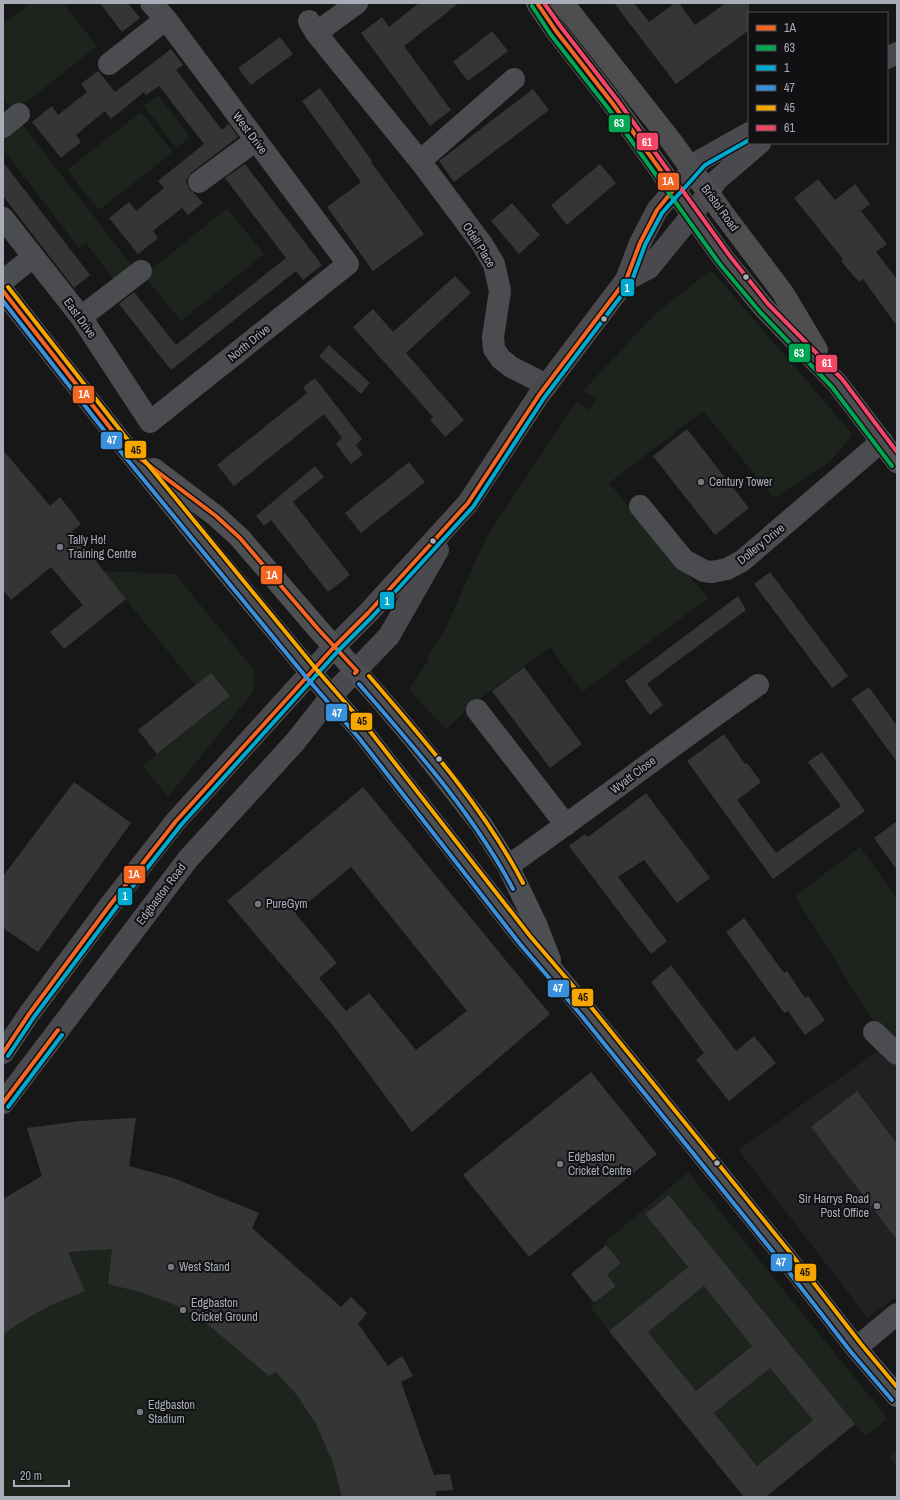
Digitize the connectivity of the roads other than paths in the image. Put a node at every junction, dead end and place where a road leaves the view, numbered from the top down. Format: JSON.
{"nodes":[{"id":1,"x":151,"y":3,"type":"edge"},
{"id":2,"x":358,"y":3,"type":"edge"},
{"id":3,"x":537,"y":3,"type":"edge"},
{"id":4,"x":563,"y":3,"type":"edge"},
{"id":5,"x":166,"y":19,"type":"junction"},
{"id":6,"x":897,"y":52,"type":"edge"},
{"id":7,"x":888,"y":57,"type":"edge"},
{"id":8,"x":109,"y":64,"type":"dead end"},
{"id":9,"x":514,"y":79,"type":"dead end"},
{"id":10,"x":748,"y":134,"type":"edge"},
{"id":11,"x":256,"y":140,"type":"junction"},
{"id":12,"x":759,"y":144,"type":"edge"},
{"id":13,"x":420,"y":161,"type":"junction"},
{"id":14,"x":692,"y":169,"type":"junction"},
{"id":15,"x":199,"y":182,"type":"dead end"},
{"id":16,"x":674,"y":189,"type":"junction"},
{"id":17,"x":708,"y":192,"type":"junction"},
{"id":18,"x":693,"y":214,"type":"junction"},
{"id":19,"x":3,"y":218,"type":"edge"},
{"id":20,"x":34,"y":257,"type":"junction"},
{"id":21,"x":348,"y":264,"type":"joint"},
{"id":22,"x":141,"y":271,"type":"dead end"},
{"id":23,"x":626,"y":280,"type":"junction"},
{"id":24,"x":3,"y":281,"type":"edge"},
{"id":25,"x":3,"y":291,"type":"edge"},
{"id":26,"x":81,"y":317,"type":"junction"},
{"id":27,"x":837,"y":384,"type":"junction"},
{"id":28,"x":547,"y":385,"type":"junction"},
{"id":29,"x":150,"y":422,"type":"joint"},
{"id":30,"x":882,"y":441,"type":"junction"},
{"id":31,"x":126,"y":448,"type":"junction"},
{"id":32,"x":897,"y":462,"type":"edge"},
{"id":33,"x":640,"y":506,"type":"dead end"},
{"id":34,"x":457,"y":516,"type":"junction"},
{"id":35,"x":334,"y":647,"type":"junction"},
{"id":36,"x":357,"y":671,"type":"junction"},
{"id":37,"x":311,"y":672,"type":"junction"},
{"id":38,"x":758,"y":685,"type":"dead end"},
{"id":39,"x":332,"y":695,"type":"junction"},
{"id":40,"x":478,"y":710,"type":"dead end"},
{"id":41,"x":566,"y":825,"type":"junction"},
{"id":42,"x":508,"y":866,"type":"junction"},
{"id":43,"x":553,"y":971,"type":"junction"},
{"id":44,"x":48,"y":990,"type":"junction"},
{"id":45,"x":75,"y":1007,"type":"junction"},
{"id":46,"x":874,"y":1032,"type":"dead end"},
{"id":47,"x":3,"y":1054,"type":"edge"},
{"id":48,"x":897,"y":1054,"type":"edge"},
{"id":49,"x":3,"y":1103,"type":"edge"},
{"id":50,"x":897,"y":1314,"type":"edge"},
{"id":51,"x":856,"y":1348,"type":"junction"},
{"id":52,"x":897,"y":1396,"type":"edge"}],
"edges":[{"from":1,"to":5,"type":"street","name":"West Drive"},
{"from":2,"to":13,"type":"street","name":"Odell Place"},
{"from":3,"to":16,"type":"highway","name":"Bristol Road"},
{"from":4,"to":14,"type":"highway","name":"Bristol Road"},
{"from":5,"to":8,"type":"street"},
{"from":5,"to":11,"type":"street","name":"West Drive"},
{"from":6,"to":7,"type":"main road"},
{"from":9,"to":13,"type":"street"},
{"from":10,"to":14,"type":"main road"},
{"from":11,"to":15,"type":"street"},
{"from":11,"to":21,"type":"street","name":"West Drive"},
{"from":12,"to":17,"type":"main road"},
{"from":13,"to":28,"type":"street","name":"Odell Place"},
{"from":14,"to":16,"type":"main road"},
{"from":14,"to":17,"type":"highway","name":"Bristol Road"},
{"from":16,"to":18,"type":"highway","name":"Bristol Road"},
{"from":16,"to":23,"type":"main road"},
{"from":17,"to":18,"type":"main road"},
{"from":17,"to":27,"type":"highway","name":"Bristol Road"},
{"from":18,"to":23,"type":"main road"},
{"from":18,"to":27,"type":"highway","name":"Bristol Road"},
{"from":19,"to":20,"type":"street","name":"East Drive"},
{"from":20,"to":24,"type":"street"},
{"from":20,"to":26,"type":"street","name":"East Drive"},
{"from":21,"to":29,"type":"street","name":"North Drive"},
{"from":22,"to":26,"type":"street"},
{"from":23,"to":28,"type":"main road"},
{"from":25,"to":31,"type":"main road"},
{"from":26,"to":29,"type":"street","name":"East Drive"},
{"from":27,"to":30,"type":"highway","name":"Bristol Road"},
{"from":28,"to":34,"type":"main road"},
{"from":30,"to":32,"type":"highway","name":"Bristol Road"},
{"from":30,"to":33,"type":"street","name":"Dollery Drive"},
{"from":31,"to":35,"type":"main road"},
{"from":31,"to":37,"type":"main road"},
{"from":34,"to":35,"type":"main road"},
{"from":34,"to":36,"type":"main road","name":"Edgbaston Road"},
{"from":35,"to":36,"type":"main road"},
{"from":35,"to":37,"type":"main road"},
{"from":36,"to":39,"type":"main road","name":"Edgbaston Road"},
{"from":36,"to":42,"type":"main road"},
{"from":37,"to":39,"type":"main road"},
{"from":37,"to":44,"type":"main road"},
{"from":38,"to":41,"type":"street","name":"Wyatt Close"},
{"from":39,"to":43,"type":"main road"},
{"from":39,"to":45,"type":"main road","name":"Edgbaston Road"},
{"from":40,"to":41,"type":"street"},
{"from":41,"to":42,"type":"street","name":"Wyatt Close"},
{"from":42,"to":43,"type":"main road"},
{"from":43,"to":51,"type":"main road"},
{"from":44,"to":45,"type":"main road"},
{"from":44,"to":47,"type":"main road"},
{"from":45,"to":49,"type":"main road","name":"Edgbaston Road"},
{"from":46,"to":48,"type":"street"},
{"from":50,"to":51,"type":"street"},
{"from":51,"to":52,"type":"main road"}]}
